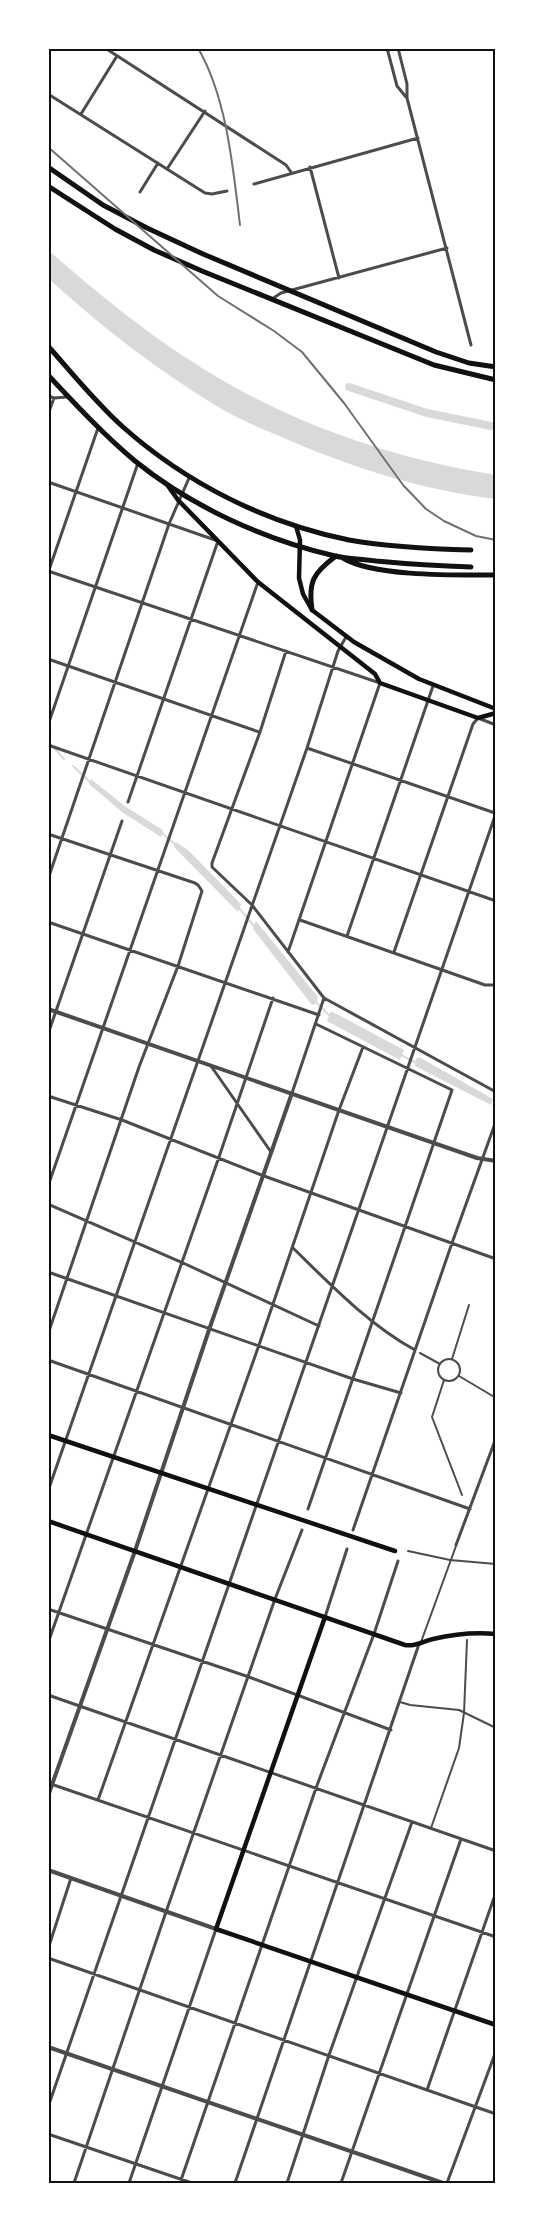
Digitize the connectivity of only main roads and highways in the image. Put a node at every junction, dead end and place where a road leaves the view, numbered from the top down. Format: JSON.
{"nodes":[{"id":1,"x":48,"y":167,"type":"edge"},
{"id":2,"x":48,"y":186,"type":"edge"},
{"id":3,"x":48,"y":346,"type":"edge"},
{"id":4,"x":496,"y":367,"type":"edge"},
{"id":5,"x":48,"y":375,"type":"edge"},
{"id":6,"x":496,"y":380,"type":"edge"},
{"id":7,"x":165,"y":482,"type":"junction"},
{"id":8,"x":296,"y":526,"type":"junction"},
{"id":9,"x":300,"y":546,"type":"junction"},
{"id":10,"x":471,"y":550,"type":"dead end"},
{"id":11,"x":339,"y":557,"type":"junction"},
{"id":12,"x":471,"y":567,"type":"dead end"},
{"id":13,"x":496,"y":575,"type":"edge"},
{"id":14,"x":312,"y":610,"type":"junction"},
{"id":15,"x":496,"y":711,"type":"edge"},
{"id":16,"x":48,"y":1435,"type":"edge"},
{"id":17,"x":48,"y":1521,"type":"edge"},
{"id":18,"x":395,"y":1551,"type":"dead end"},
{"id":19,"x":325,"y":1617,"type":"junction"},
{"id":20,"x":496,"y":1634,"type":"edge"},
{"id":21,"x":496,"y":2025,"type":"edge"}],
"edges":[{"from":1,"to":4,"type":"highway"},
{"from":2,"to":6,"type":"highway"},
{"from":3,"to":8,"type":"highway"},
{"from":5,"to":7,"type":"highway"},
{"from":7,"to":9,"type":"highway"},
{"from":7,"to":15,"type":"main road"},
{"from":8,"to":9,"type":"main road"},
{"from":8,"to":10,"type":"highway"},
{"from":9,"to":11,"type":"highway"},
{"from":9,"to":14,"type":"main road"},
{"from":11,"to":12,"type":"highway"},
{"from":11,"to":13,"type":"highway"},
{"from":11,"to":14,"type":"highway"},
{"from":14,"to":15,"type":"main road"},
{"from":16,"to":18,"type":"main road"},
{"from":17,"to":19,"type":"main road"},
{"from":19,"to":20,"type":"main road"},
{"from":19,"to":21,"type":"main road"}]}
